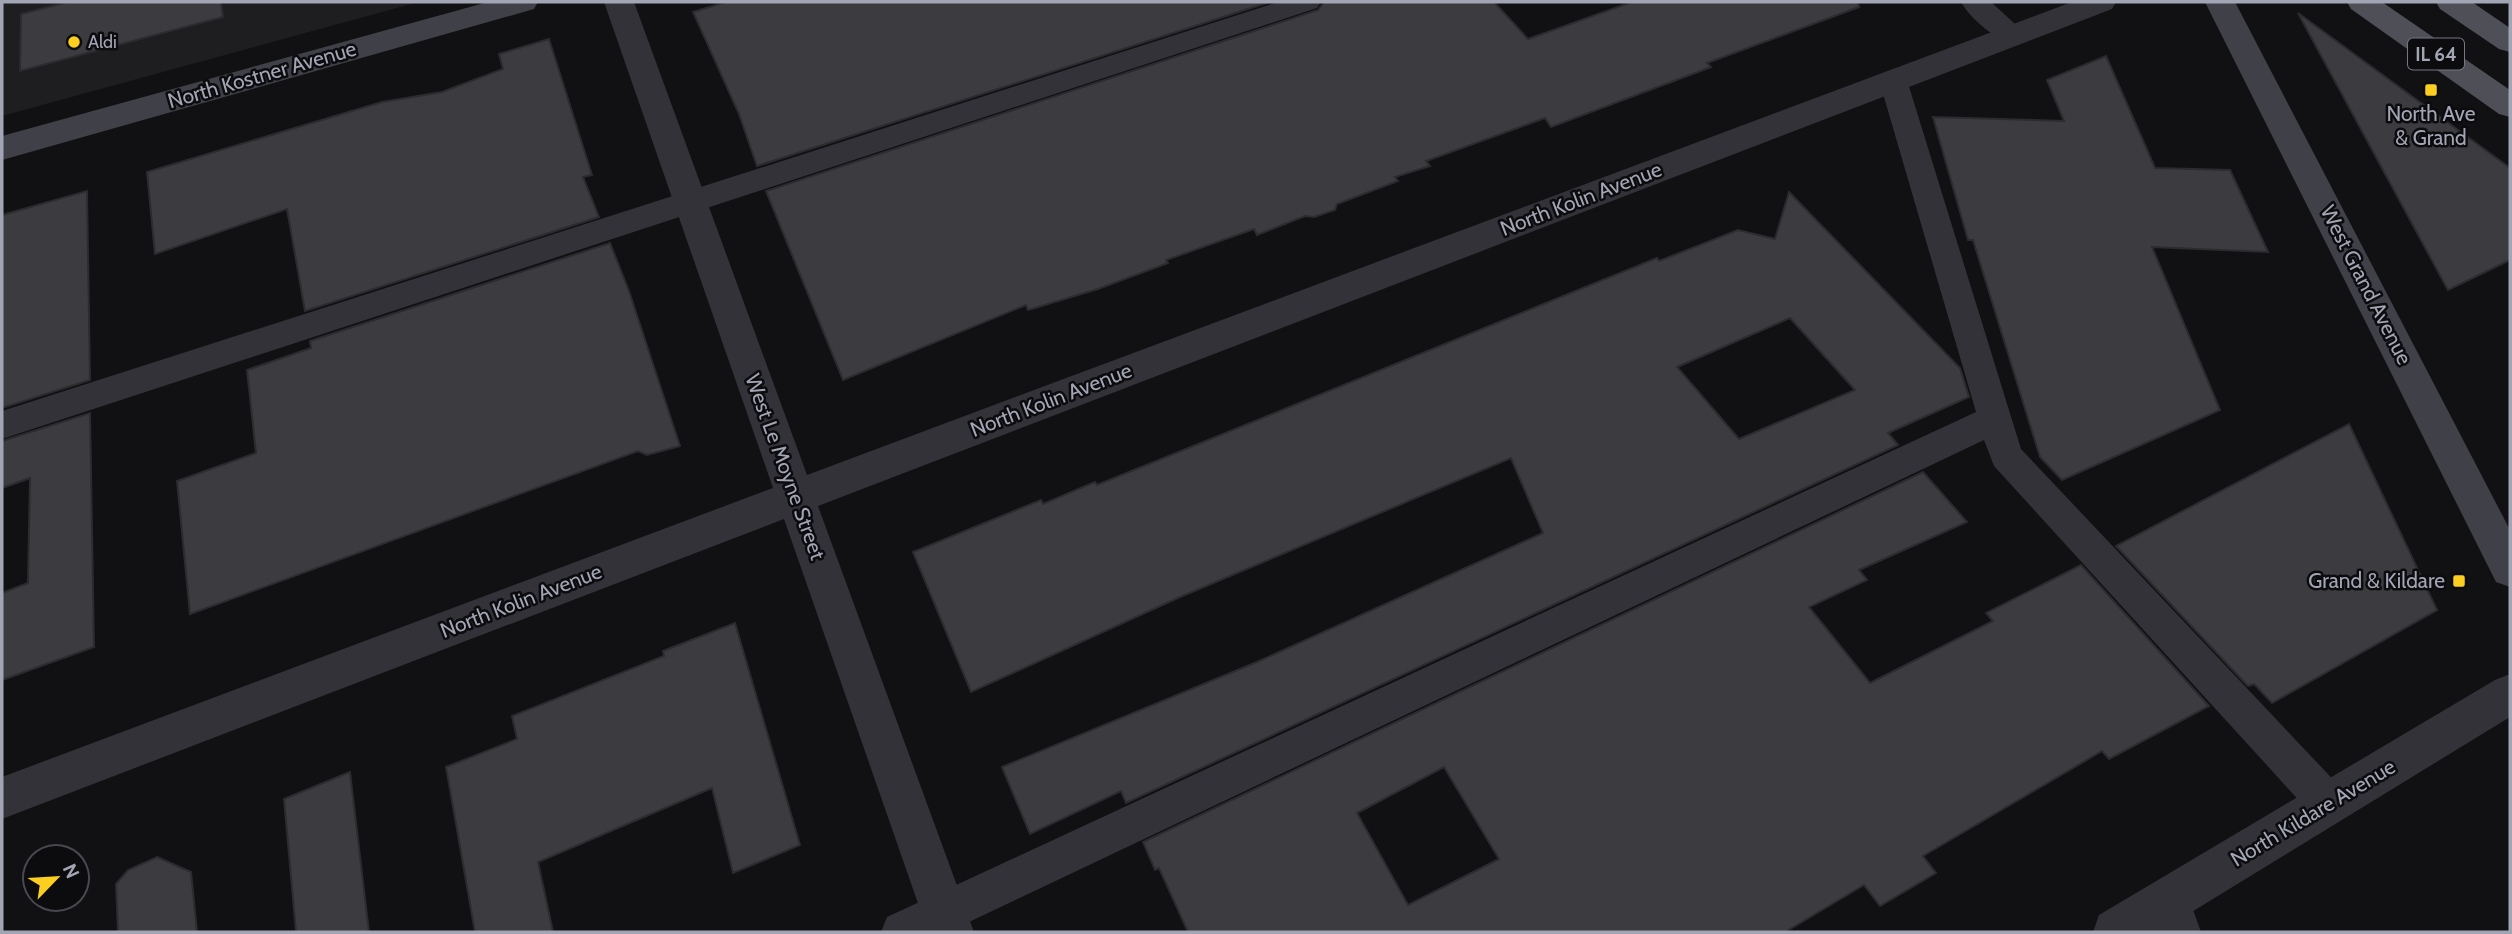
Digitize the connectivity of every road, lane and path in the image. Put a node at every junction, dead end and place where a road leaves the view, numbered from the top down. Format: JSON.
{"nodes":[{"id":1,"x":523,"y":2,"type":"edge"},
{"id":2,"x":619,"y":2,"type":"edge"},
{"id":3,"x":1307,"y":2,"type":"edge"},
{"id":4,"x":1974,"y":2,"type":"edge"},
{"id":5,"x":2101,"y":2,"type":"edge"},
{"id":6,"x":2220,"y":2,"type":"edge"},
{"id":7,"x":2451,"y":2,"type":"edge"},
{"id":8,"x":2371,"y":4,"type":"edge"},
{"id":9,"x":2013,"y":35,"type":"junction"},
{"id":10,"x":2510,"y":42,"type":"edge"},
{"id":11,"x":1893,"y":80,"type":"junction"},
{"id":12,"x":2510,"y":106,"type":"edge"},
{"id":13,"x":2,"y":148,"type":"edge"},
{"id":14,"x":691,"y":203,"type":"junction"},
{"id":15,"x":1993,"y":420,"type":"junction"},
{"id":16,"x":2,"y":425,"type":"edge"},
{"id":17,"x":796,"y":497,"type":"junction"},
{"id":18,"x":2510,"y":569,"type":"edge"},
{"id":19,"x":2510,"y":694,"type":"edge"},
{"id":20,"x":2,"y":798,"type":"edge"},
{"id":21,"x":2329,"y":804,"type":"junction"},
{"id":22,"x":2174,"y":916,"type":"edge"},
{"id":23,"x":947,"y":922,"type":"edge"},
{"id":24,"x":902,"y":932,"type":"edge"},
{"id":25,"x":2116,"y":932,"type":"edge"}],
"edges":[{"from":1,"to":13,"type":"main road","name":"North Kostner Avenue"},
{"from":2,"to":14,"type":"street","name":"West Le Moyne Street"},
{"from":3,"to":14,"type":"lane"},
{"from":4,"to":9,"type":"lane"},
{"from":5,"to":9,"type":"street","name":"North Kolin Avenue"},
{"from":6,"to":18,"type":"main road","name":"West Grand Avenue"},
{"from":7,"to":10,"type":"main road","number":"IL 64"},
{"from":8,"to":12,"type":"main road","number":"IL 64"},
{"from":9,"to":11,"type":"street","name":"North Kolin Avenue"},
{"from":11,"to":15,"type":"lane"},
{"from":11,"to":17,"type":"street","name":"North Kolin Avenue"},
{"from":14,"to":16,"type":"lane"},
{"from":14,"to":17,"type":"street","name":"West Le Moyne Street"},
{"from":15,"to":21,"type":"lane"},
{"from":15,"to":23,"type":"lane"},
{"from":17,"to":20,"type":"street","name":"North Kolin Avenue"},
{"from":17,"to":23,"type":"street","name":"West Le Moyne Street"},
{"from":19,"to":21,"type":"street","name":"North Kildare Avenue"},
{"from":21,"to":22,"type":"street","name":"North Kildare Avenue"},
{"from":22,"to":25,"type":"street","name":"North Kildare Avenue"},
{"from":23,"to":24,"type":"lane"}]}
